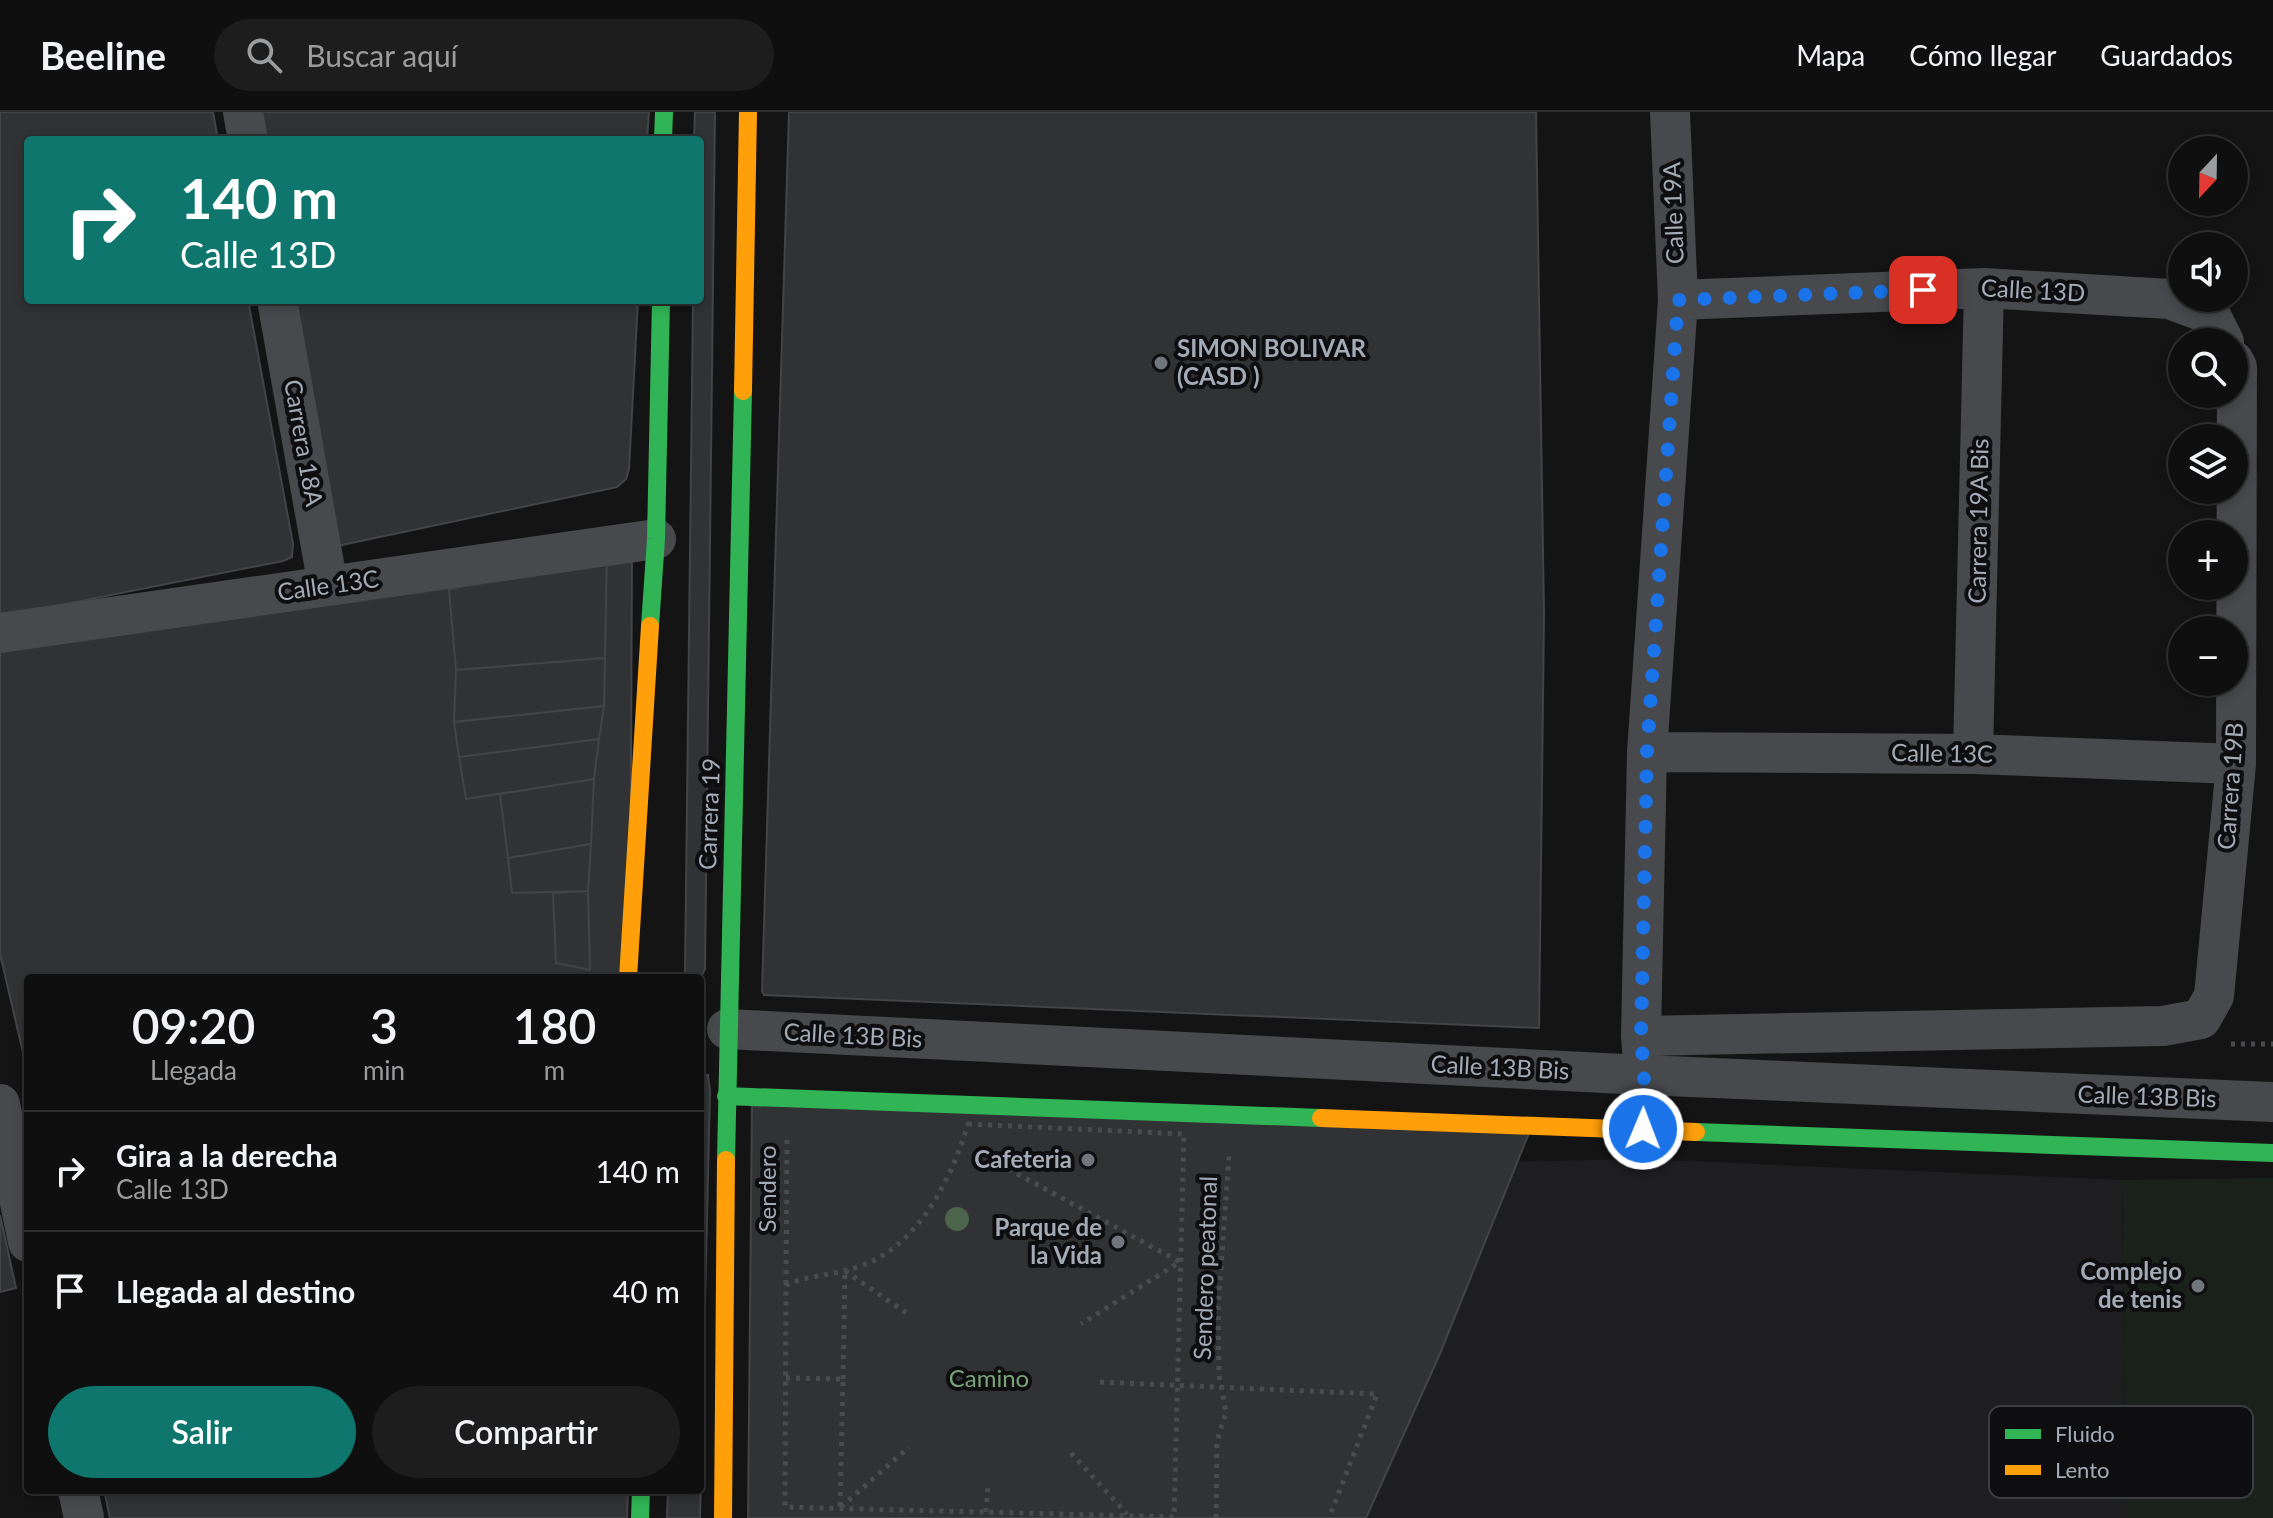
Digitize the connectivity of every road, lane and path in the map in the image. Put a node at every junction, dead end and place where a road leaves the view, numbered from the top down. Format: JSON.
{"nodes":[{"id":1,"x":243,"y":112,"type":"edge"},
{"id":2,"x":664,"y":112,"type":"edge"},
{"id":3,"x":748,"y":112,"type":"edge"},
{"id":4,"x":1670,"y":112,"type":"edge"},
{"id":5,"x":247,"y":136,"type":"edge"},
{"id":6,"x":663,"y":136,"type":"edge"},
{"id":7,"x":1984,"y":288,"type":"junction"},
{"id":8,"x":1678,"y":300,"type":"junction"},
{"id":9,"x":278,"y":304,"type":"edge"},
{"id":10,"x":661,"y":304,"type":"edge"},
{"id":11,"x":2217,"y":328,"type":"edge"},
{"id":12,"x":2233,"y":408,"type":"edge"},
{"id":13,"x":656,"y":539,"type":"junction"},
{"id":14,"x":328,"y":586,"type":"junction"},
{"id":15,"x":0,"y":633,"type":"edge"},
{"id":16,"x":1647,"y":752,"type":"junction"},
{"id":17,"x":1973,"y":754,"type":"junction"},
{"id":18,"x":2236,"y":764,"type":"junction"},
{"id":19,"x":628,"y":974,"type":"edge"},
{"id":20,"x":727,"y":1029,"type":"junction"},
{"id":21,"x":1641,"y":1036,"type":"junction"},
{"id":22,"x":1644,"y":1075,"type":"junction"},
{"id":23,"x":726,"y":1096,"type":"junction"},
{"id":24,"x":2273,"y":1102,"type":"edge"},
{"id":25,"x":1232,"y":1114,"type":"junction"},
{"id":26,"x":8,"y":1123,"type":"edge"},
{"id":27,"x":1643,"y":1129,"type":"junction"},
{"id":28,"x":787,"y":1131,"type":"dead end"},
{"id":29,"x":2273,"y":1153,"type":"edge"},
{"id":30,"x":980,"y":1168,"type":"dead end"},
{"id":31,"x":24,"y":1218,"type":"edge"},
{"id":32,"x":1180,"y":1262,"type":"junction"},
{"id":33,"x":845,"y":1271,"type":"junction"},
{"id":34,"x":786,"y":1285,"type":"junction"},
{"id":35,"x":908,"y":1314,"type":"dead end"},
{"id":36,"x":1081,"y":1324,"type":"dead end"},
{"id":37,"x":786,"y":1378,"type":"junction"},
{"id":38,"x":843,"y":1379,"type":"junction"},
{"id":39,"x":1100,"y":1382,"type":"dead end"},
{"id":40,"x":1177,"y":1384,"type":"junction"},
{"id":41,"x":1222,"y":1386,"type":"junction"},
{"id":42,"x":909,"y":1447,"type":"dead end"},
{"id":43,"x":1071,"y":1453,"type":"dead end"},
{"id":44,"x":988,"y":1486,"type":"dead end"},
{"id":45,"x":79,"y":1494,"type":"edge"},
{"id":46,"x":641,"y":1494,"type":"edge"},
{"id":47,"x":785,"y":1507,"type":"junction"},
{"id":48,"x":840,"y":1508,"type":"junction"},
{"id":49,"x":986,"y":1512,"type":"junction"},
{"id":50,"x":1128,"y":1515,"type":"junction"},
{"id":51,"x":1174,"y":1517,"type":"edge"},
{"id":52,"x":84,"y":1518,"type":"edge"},
{"id":53,"x":640,"y":1518,"type":"edge"},
{"id":54,"x":723,"y":1518,"type":"edge"},
{"id":55,"x":785,"y":1518,"type":"edge"},
{"id":56,"x":1216,"y":1518,"type":"edge"},
{"id":57,"x":1329,"y":1518,"type":"edge"}],
"edges":[{"from":1,"to":5,"type":"street"},
{"from":2,"to":6,"type":"main road"},
{"from":3,"to":20,"type":"main road","name":"Carrera 19"},
{"from":4,"to":8,"type":"street","name":"Calle 19A"},
{"from":7,"to":8,"type":"street","name":"Calle 13D"},
{"from":7,"to":11,"type":"street","name":"Calle 13D"},
{"from":7,"to":17,"type":"street","name":"Carrera 19A Bis"},
{"from":8,"to":16,"type":"street","name":"Calle 19A"},
{"from":9,"to":14,"type":"street","name":"Carrera 18A"},
{"from":10,"to":13,"type":"main road"},
{"from":12,"to":18,"type":"street","name":"Carrera 19B"},
{"from":13,"to":14,"type":"street","name":"Calle 13C"},
{"from":13,"to":19,"type":"main road"},
{"from":14,"to":15,"type":"street","name":"Calle 13C"},
{"from":16,"to":17,"type":"street","name":"Calle 13C"},
{"from":16,"to":21,"type":"street","name":"Calle 19A"},
{"from":17,"to":18,"type":"street","name":"Calle 13C"},
{"from":18,"to":21,"type":"street","name":"Carrera 19B"},
{"from":20,"to":22,"type":"street","name":"Calle 13B Bis"},
{"from":20,"to":23,"type":"main road","name":"Carrera 19"},
{"from":21,"to":22,"type":"street","name":"Calle 19A"},
{"from":22,"to":24,"type":"street","name":"Calle 13B Bis"},
{"from":22,"to":27,"type":"street","name":"Calle 19A"},
{"from":23,"to":25,"type":"main road"},
{"from":23,"to":54,"type":"main road","name":"Carrera 19"},
{"from":25,"to":27,"type":"main road"},
{"from":25,"to":41,"type":"path","name":"Sendero peatonal"},
{"from":26,"to":31,"type":"street"},
{"from":27,"to":29,"type":"main road"},
{"from":28,"to":34,"type":"path","name":"Sendero"},
{"from":30,"to":32,"type":"path"},
{"from":32,"to":33,"type":"path"},
{"from":32,"to":36,"type":"path"},
{"from":32,"to":40,"type":"path"},
{"from":33,"to":34,"type":"path"},
{"from":33,"to":35,"type":"path"},
{"from":33,"to":38,"type":"path"},
{"from":34,"to":37,"type":"path"},
{"from":37,"to":38,"type":"path"},
{"from":37,"to":47,"type":"path"},
{"from":38,"to":48,"type":"path"},
{"from":39,"to":40,"type":"path","name":"Sendero peatonal"},
{"from":40,"to":41,"type":"path","name":"Sendero peatonal"},
{"from":40,"to":51,"type":"path"},
{"from":41,"to":56,"type":"path","name":"Sendero peatonal"},
{"from":41,"to":57,"type":"path","name":"Sendero peatonal"},
{"from":42,"to":48,"type":"path"},
{"from":43,"to":50,"type":"path"},
{"from":44,"to":49,"type":"path"},
{"from":45,"to":52,"type":"street"},
{"from":46,"to":53,"type":"main road"},
{"from":47,"to":48,"type":"path"},
{"from":47,"to":55,"type":"path"},
{"from":48,"to":49,"type":"path"},
{"from":49,"to":50,"type":"path"},
{"from":50,"to":51,"type":"path"}]}
